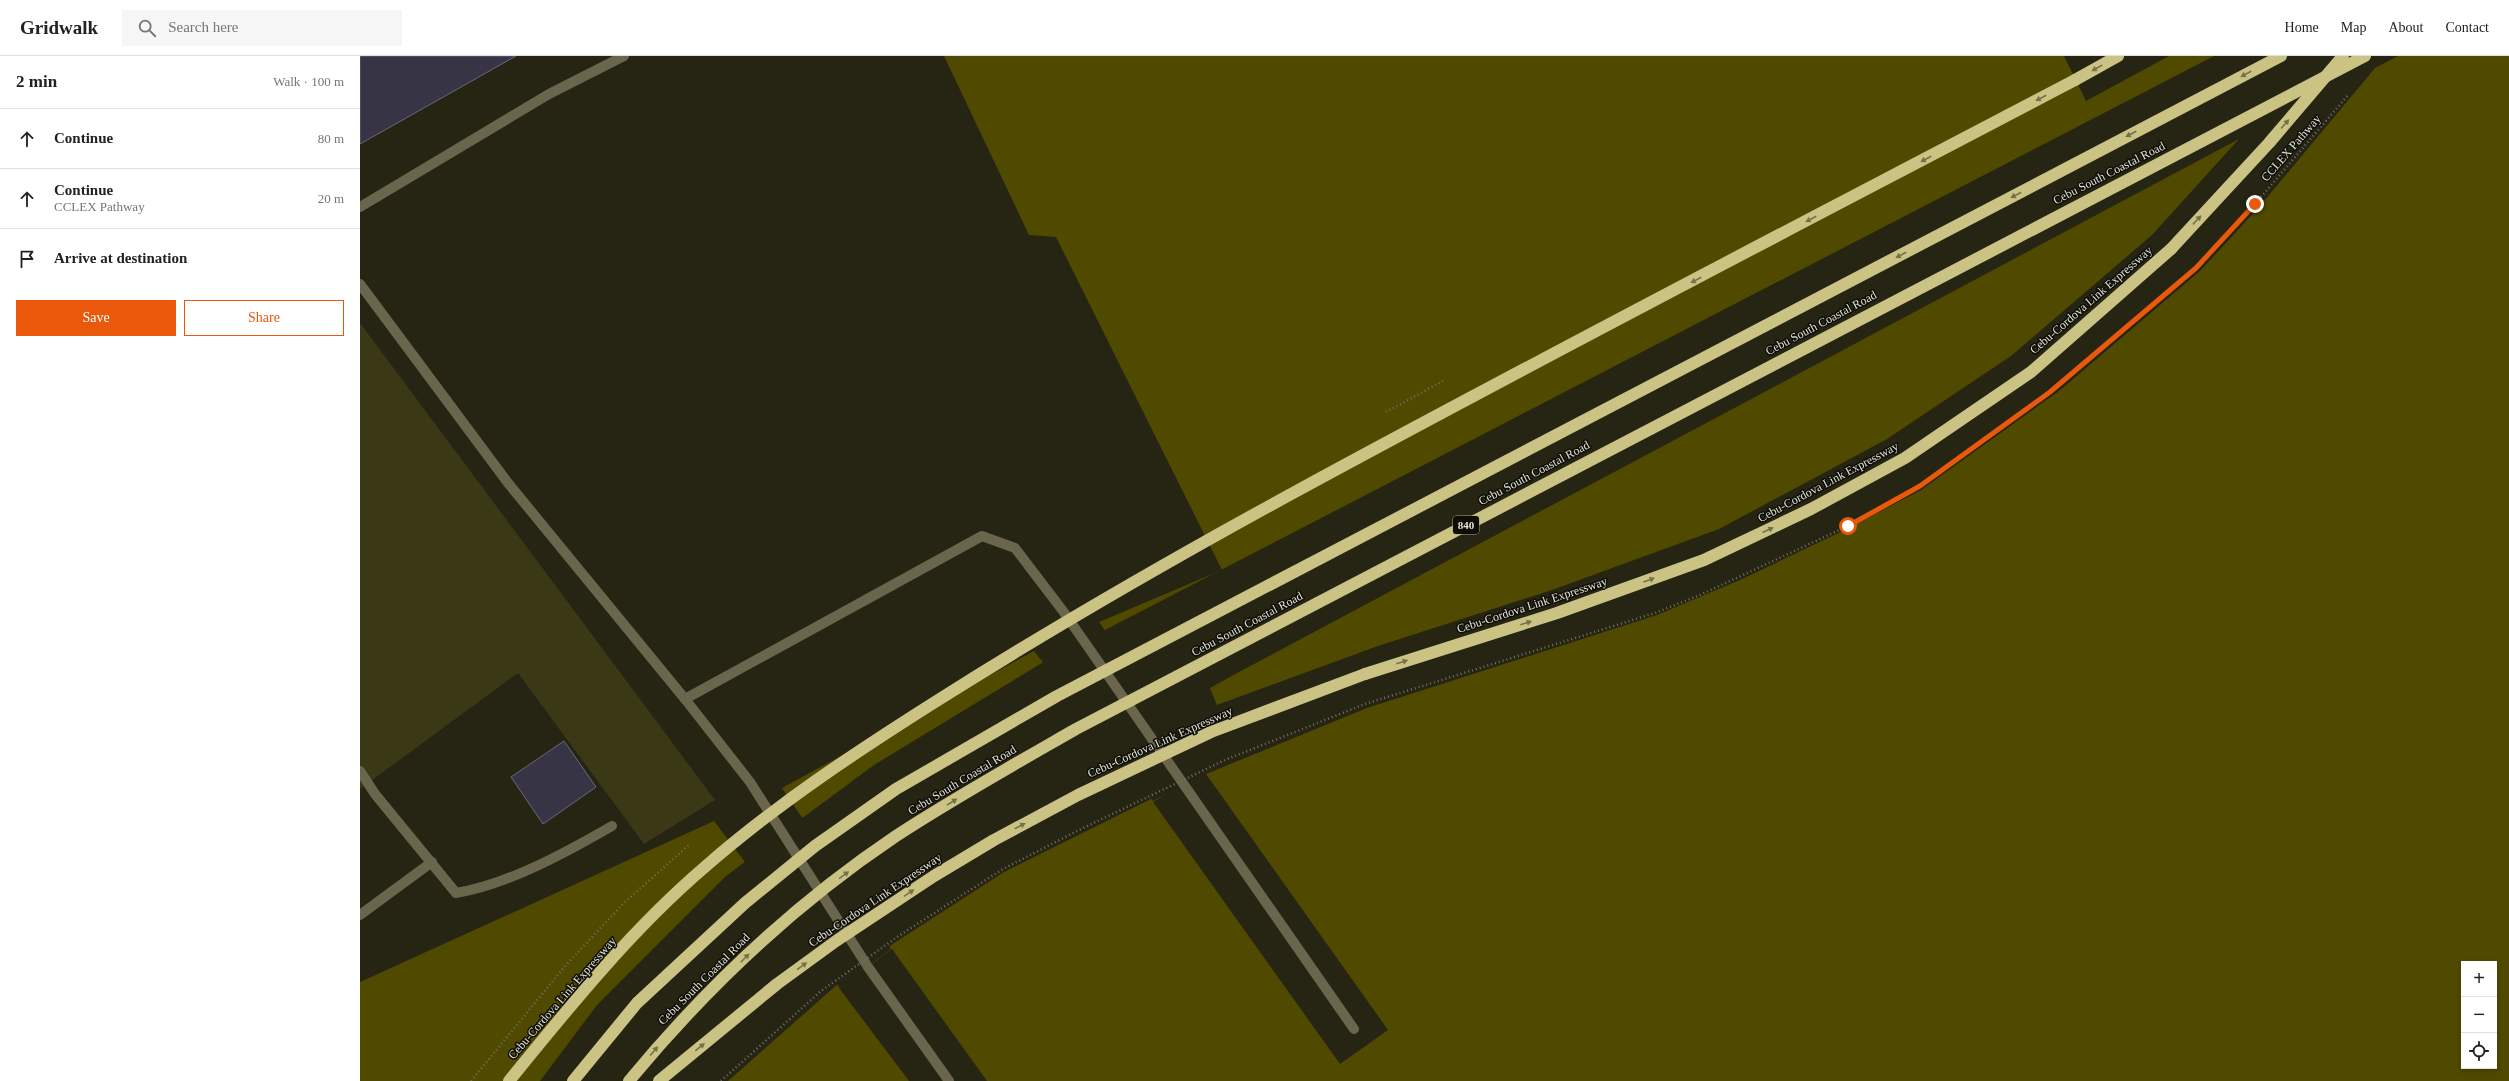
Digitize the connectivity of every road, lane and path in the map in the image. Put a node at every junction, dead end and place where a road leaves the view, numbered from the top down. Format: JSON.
{"nodes":[{"id":1,"x":624,"y":56,"type":"edge"},
{"id":2,"x":2118,"y":56,"type":"edge"},
{"id":3,"x":2281,"y":56,"type":"edge"},
{"id":4,"x":2343,"y":56,"type":"edge"},
{"id":5,"x":2365,"y":56,"type":"edge"},
{"id":6,"x":2352,"y":91,"type":"dead end"},
{"id":7,"x":360,"y":207,"type":"edge"},
{"id":8,"x":360,"y":284,"type":"edge"},
{"id":9,"x":685,"y":699,"type":"junction"},
{"id":10,"x":360,"y":771,"type":"edge"},
{"id":11,"x":612,"y":826,"type":"dead end"},
{"id":12,"x":432,"y":862,"type":"junction"},
{"id":13,"x":360,"y":915,"type":"edge"},
{"id":14,"x":1354,"y":1030,"type":"dead end"},
{"id":15,"x":509,"y":1081,"type":"edge"},
{"id":16,"x":573,"y":1081,"type":"edge"},
{"id":17,"x":629,"y":1081,"type":"edge"},
{"id":18,"x":659,"y":1081,"type":"edge"},
{"id":19,"x":720,"y":1081,"type":"edge"},
{"id":20,"x":949,"y":1081,"type":"edge"}],
"edges":[{"from":1,"to":7,"type":"street"},
{"from":2,"to":15,"type":"highway","name":"Cebu-Cordova Link Expressway","one_way":true,"bridge":true},
{"from":3,"to":16,"type":"highway","name":"Cebu South Coastal Road","one_way":true,"bridge":true},
{"from":18,"to":4,"type":"highway","name":"Cebu-Cordova Link Expressway","one_way":true,"bridge":true},
{"from":17,"to":5,"type":"highway","name":"Cebu South Coastal Road","number":"840","one_way":true,"bridge":true},
{"from":6,"to":19,"type":"path","name":"CCLEX Pathway","bridge":true},
{"from":8,"to":9,"type":"street"},
{"from":9,"to":14,"type":"street"},
{"from":9,"to":20,"type":"street"},
{"from":10,"to":12,"type":"street"},
{"from":11,"to":12,"type":"street"},
{"from":12,"to":13,"type":"street"}]}
